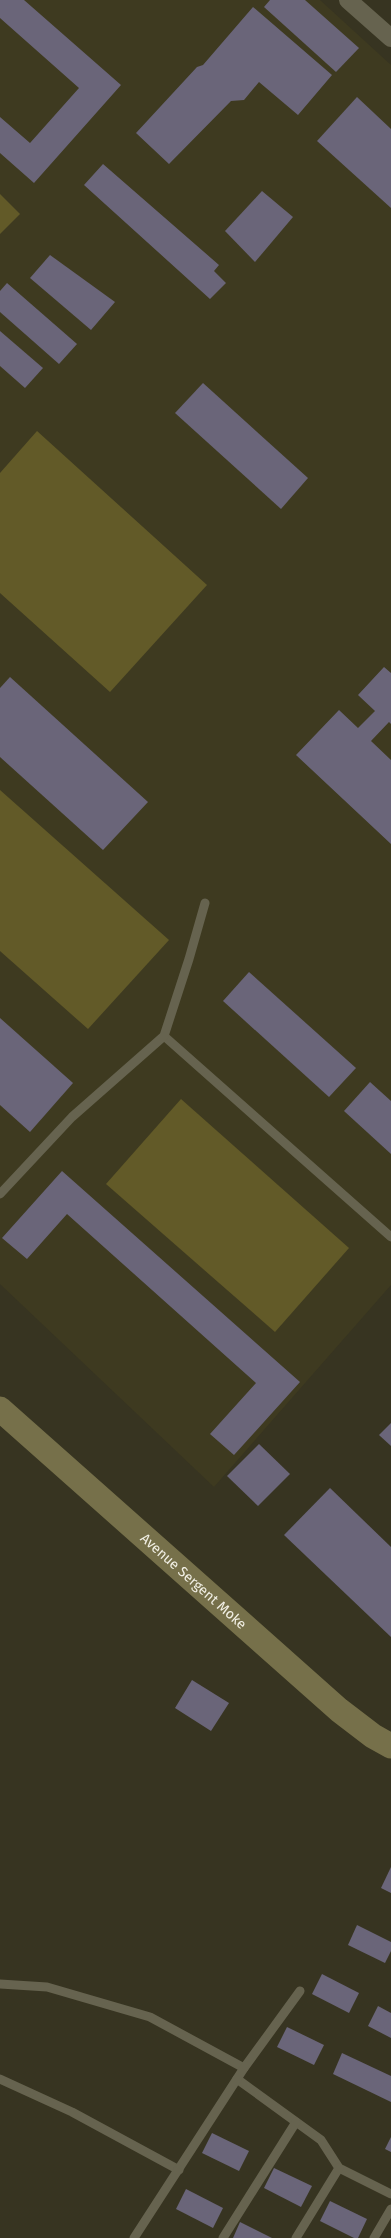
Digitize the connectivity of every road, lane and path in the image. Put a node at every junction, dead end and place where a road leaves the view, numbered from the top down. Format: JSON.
{"nodes":[{"id":1,"x":348,"y":0,"type":"edge"},
{"id":2,"x":391,"y":38,"type":"edge"},
{"id":3,"x":205,"y":903,"type":"dead end"},
{"id":4,"x":164,"y":1036,"type":"junction"},
{"id":5,"x":0,"y":1194,"type":"edge"},
{"id":6,"x":391,"y":1237,"type":"edge"},
{"id":7,"x":0,"y":1409,"type":"edge"},
{"id":8,"x":391,"y":1746,"type":"edge"},
{"id":9,"x":0,"y":1984,"type":"edge"},
{"id":10,"x":300,"y":1991,"type":"dead end"},
{"id":11,"x":244,"y":2068,"type":"junction"},
{"id":12,"x":0,"y":2079,"type":"edge"},
{"id":13,"x":237,"y":2079,"type":"junction"},
{"id":14,"x":296,"y":2122,"type":"junction"},
{"id":15,"x":339,"y":2168,"type":"junction"},
{"id":16,"x":179,"y":2170,"type":"junction"},
{"id":17,"x":391,"y":2194,"type":"edge"},
{"id":18,"x":391,"y":2209,"type":"edge"},
{"id":19,"x":134,"y":2238,"type":"edge"},
{"id":20,"x":223,"y":2238,"type":"edge"},
{"id":21,"x":296,"y":2238,"type":"edge"},
{"id":22,"x":374,"y":2238,"type":"edge"}],
"edges":[{"from":1,"to":2,"type":"street"},
{"from":3,"to":4,"type":"lane"},
{"from":4,"to":5,"type":"lane"},
{"from":4,"to":6,"type":"lane"},
{"from":7,"to":8,"type":"main road","name":"Avenue Sergent Moke"},
{"from":9,"to":11,"type":"lane"},
{"from":10,"to":11,"type":"lane"},
{"from":11,"to":13,"type":"lane"},
{"from":12,"to":16,"type":"lane"},
{"from":13,"to":14,"type":"lane"},
{"from":13,"to":16,"type":"lane"},
{"from":14,"to":15,"type":"lane"},
{"from":14,"to":20,"type":"lane"},
{"from":15,"to":17,"type":"lane"},
{"from":15,"to":21,"type":"lane"},
{"from":16,"to":19,"type":"lane"},
{"from":18,"to":22,"type":"lane"}]}
